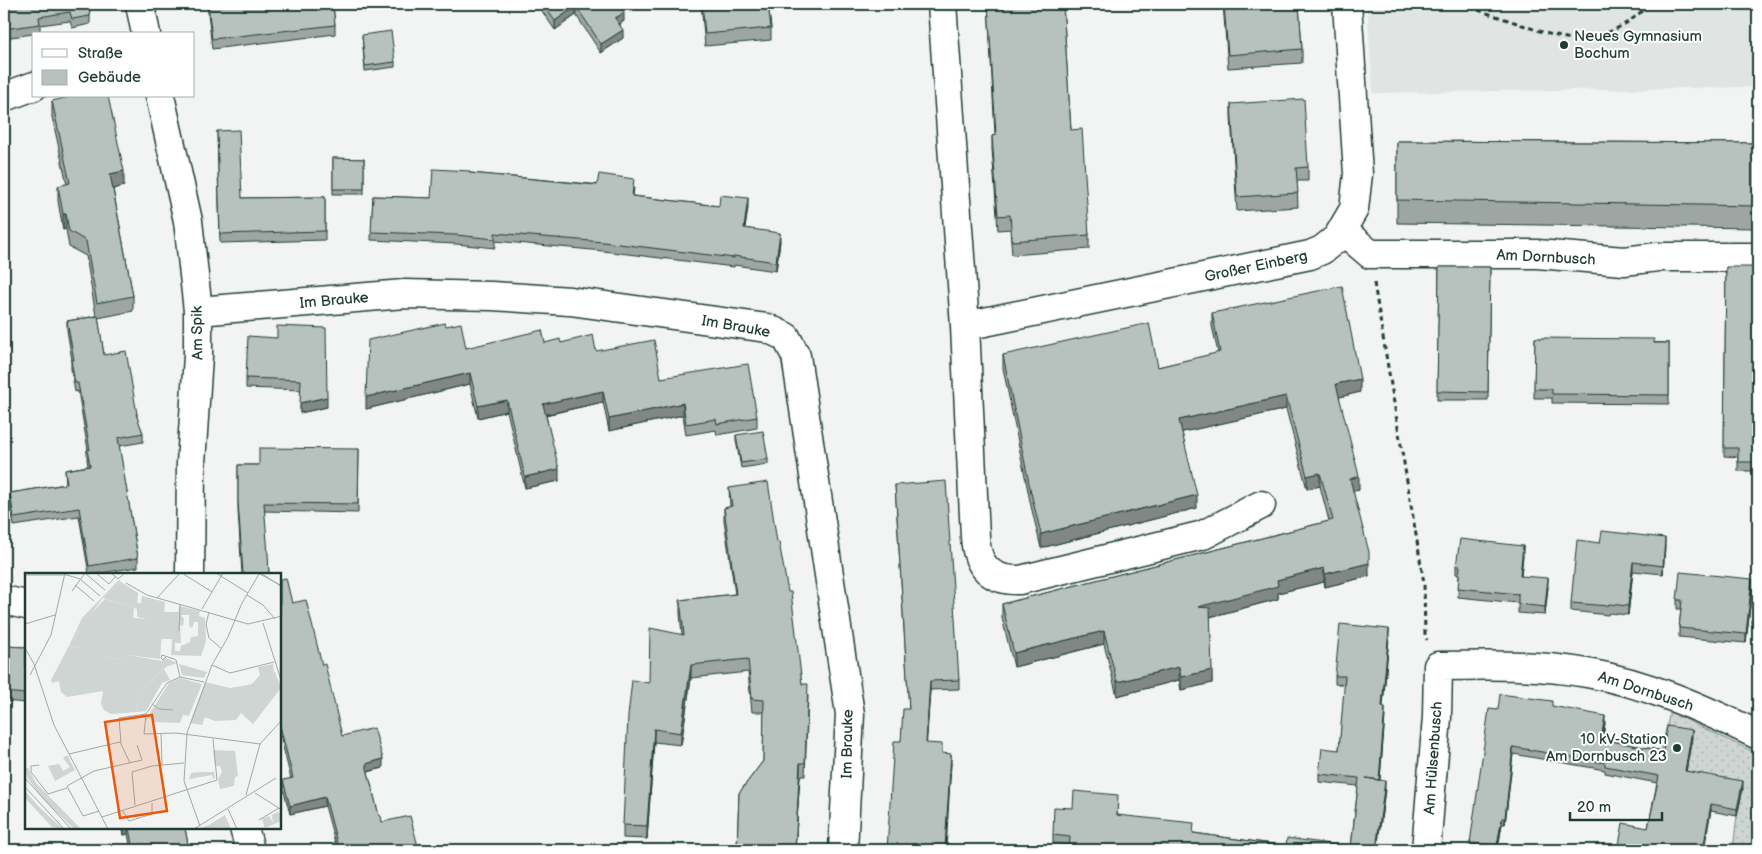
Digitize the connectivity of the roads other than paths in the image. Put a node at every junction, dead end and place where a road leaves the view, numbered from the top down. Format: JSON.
{"nodes":[{"id":1,"x":140,"y":4,"type":"edge"},
{"id":2,"x":942,"y":4,"type":"edge"},
{"id":3,"x":1347,"y":4,"type":"edge"},
{"id":4,"x":146,"y":32,"type":"edge"},
{"id":5,"x":32,"y":87,"type":"edge"},
{"id":6,"x":4,"y":97,"type":"edge"},
{"id":7,"x":160,"y":98,"type":"edge"},
{"id":8,"x":1342,"y":230,"type":"junction"},
{"id":9,"x":1758,"y":257,"type":"edge"},
{"id":10,"x":198,"y":310,"type":"junction"},
{"id":11,"x":965,"y":326,"type":"junction"},
{"id":12,"x":1261,"y":505,"type":"dead end"},
{"id":13,"x":190,"y":573,"type":"edge"},
{"id":14,"x":4,"y":600,"type":"edge"},
{"id":15,"x":25,"y":605,"type":"edge"},
{"id":16,"x":1438,"y":666,"type":"joint"},
{"id":17,"x":1758,"y":735,"type":"edge"},
{"id":18,"x":244,"y":829,"type":"edge"},
{"id":19,"x":250,"y":850,"type":"edge"},
{"id":20,"x":843,"y":850,"type":"edge"},
{"id":21,"x":1426,"y":850,"type":"edge"}],
"edges":[{"from":1,"to":4,"type":"street"},
{"from":2,"to":11,"type":"street"},
{"from":3,"to":8,"type":"street","name":"Großer Einberg"},
{"from":5,"to":6,"type":"street"},
{"from":7,"to":10,"type":"street","name":"Am Spik"},
{"from":8,"to":9,"type":"street","name":"Am Dornbusch"},
{"from":8,"to":11,"type":"street","name":"Großer Einberg"},
{"from":10,"to":13,"type":"street","name":"Am Spik"},
{"from":10,"to":20,"type":"street","name":"Im Brauke"},
{"from":11,"to":12,"type":"street"},
{"from":14,"to":15,"type":"street"},
{"from":16,"to":17,"type":"street","name":"Am Dornbusch"},
{"from":16,"to":21,"type":"street","name":"Am Hülsenbusch"},
{"from":18,"to":19,"type":"street"}]}
